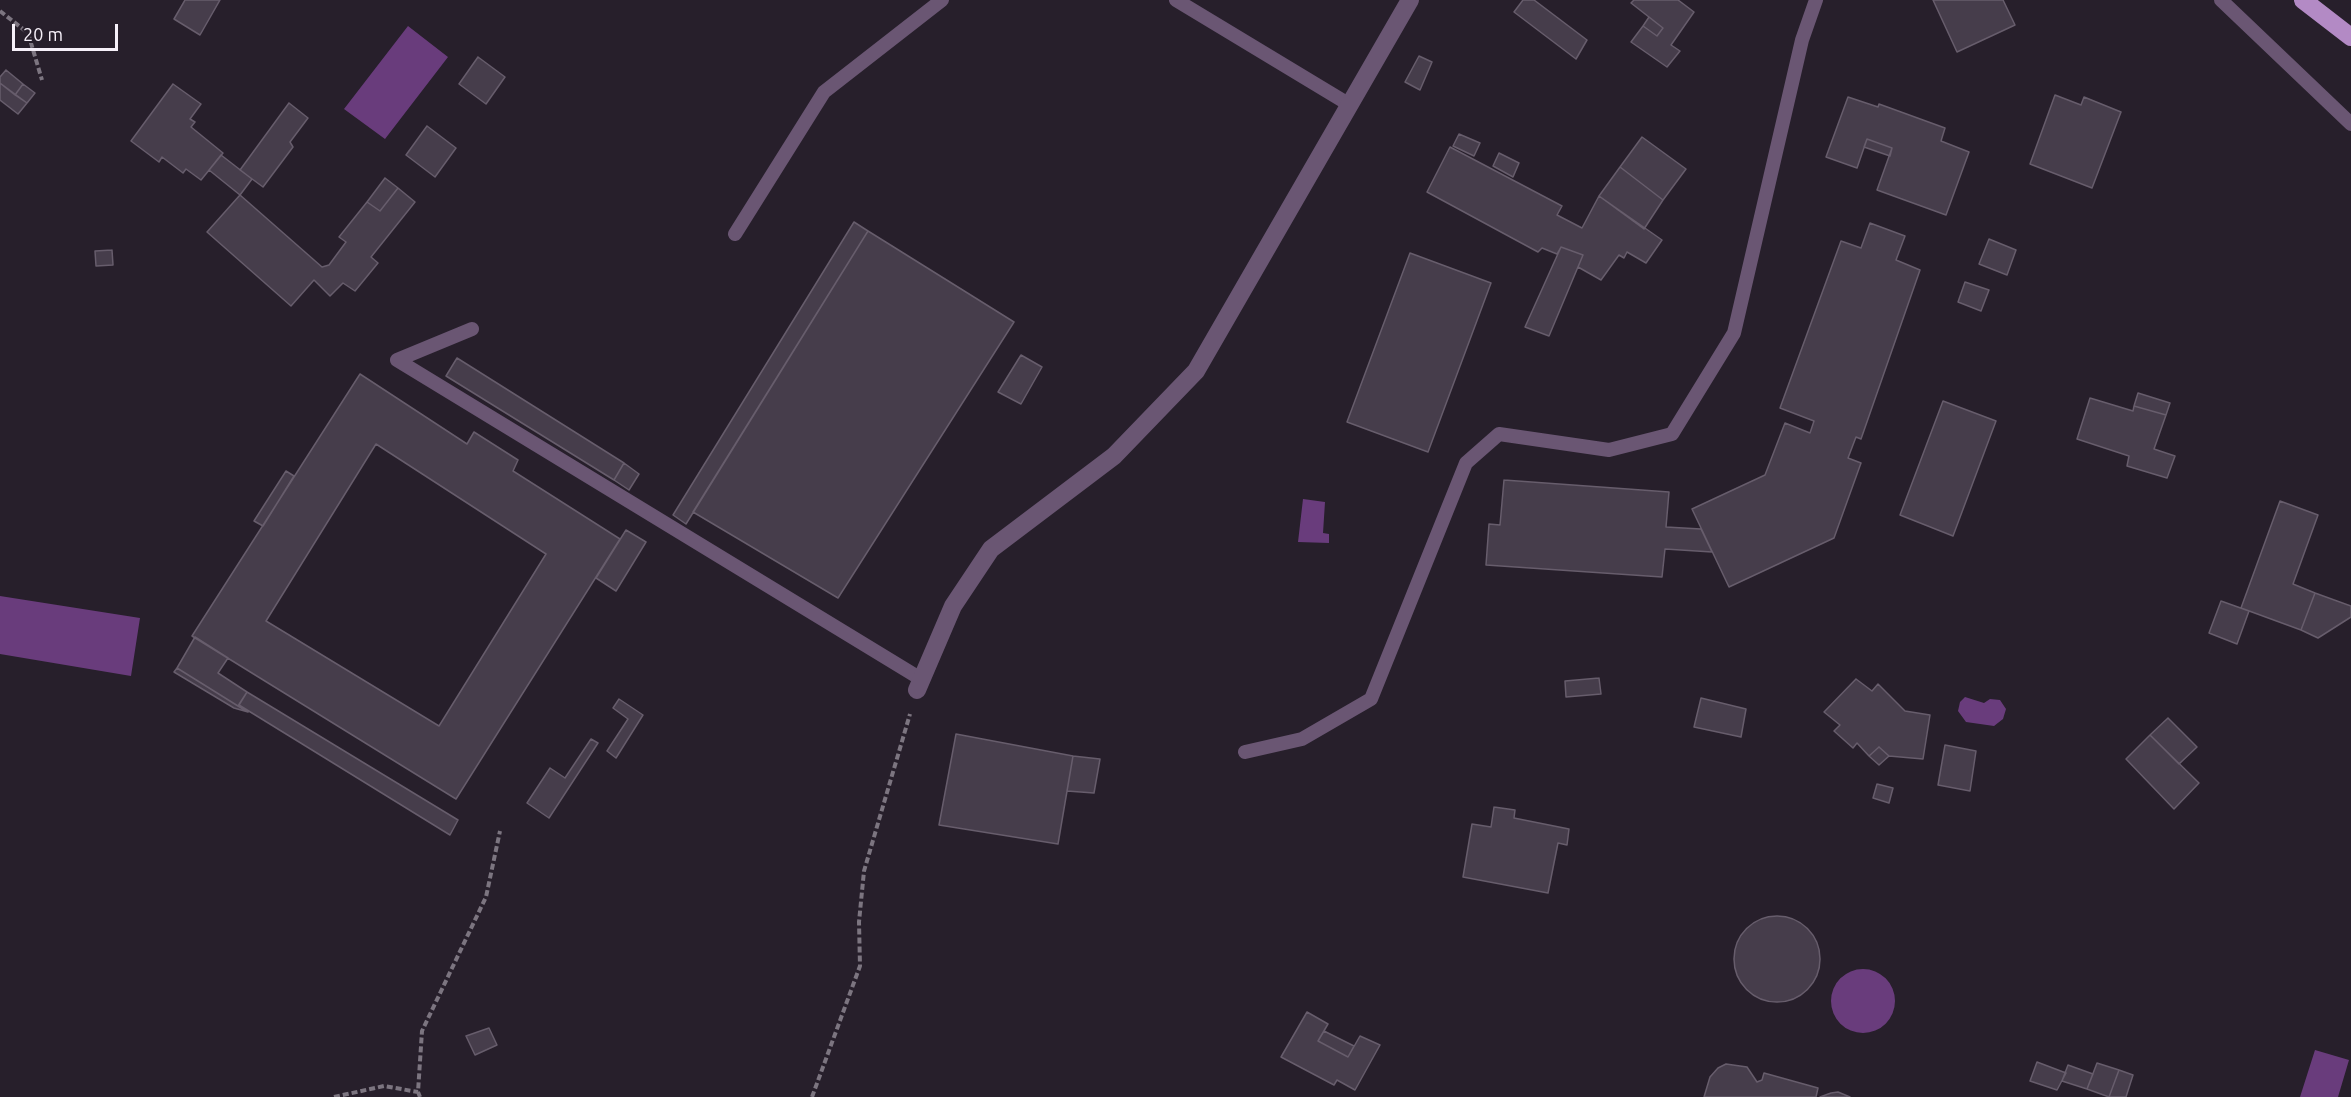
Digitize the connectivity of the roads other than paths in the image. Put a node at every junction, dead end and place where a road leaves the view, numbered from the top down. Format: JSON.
{"nodes":[{"id":1,"x":942,"y":0,"type":"edge"},
{"id":2,"x":1176,"y":0,"type":"edge"},
{"id":3,"x":1410,"y":0,"type":"edge"},
{"id":4,"x":1816,"y":0,"type":"edge"},
{"id":5,"x":2221,"y":0,"type":"edge"},
{"id":6,"x":2303,"y":0,"type":"edge"},
{"id":7,"x":2351,"y":37,"type":"edge"},
{"id":8,"x":1350,"y":105,"type":"junction"},
{"id":9,"x":2351,"y":124,"type":"edge"},
{"id":10,"x":735,"y":234,"type":"dead end"},
{"id":11,"x":472,"y":328,"type":"dead end"},
{"id":12,"x":919,"y":685,"type":"joint"},
{"id":13,"x":1245,"y":752,"type":"dead end"}],
"edges":[{"from":1,"to":10,"type":"lane"},
{"from":2,"to":8,"type":"lane"},
{"from":3,"to":8,"type":"street"},
{"from":4,"to":13,"type":"lane"},
{"from":5,"to":9,"type":"lane"},
{"from":6,"to":7,"type":"main road"},
{"from":8,"to":12,"type":"street"},
{"from":11,"to":12,"type":"lane"}]}
